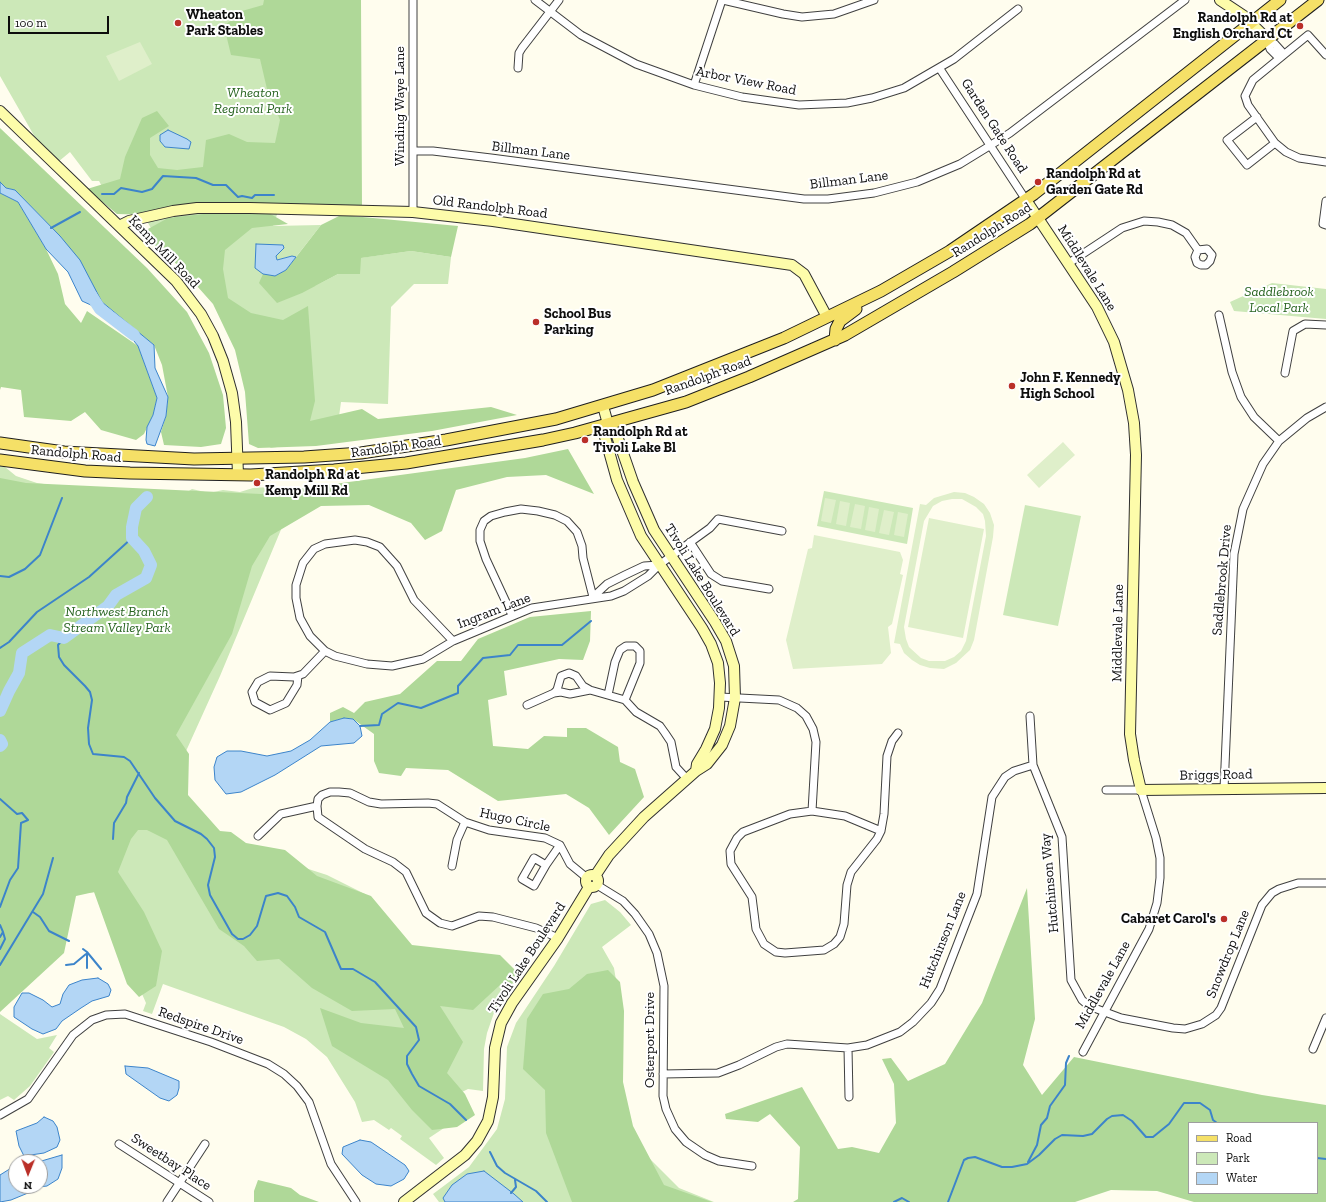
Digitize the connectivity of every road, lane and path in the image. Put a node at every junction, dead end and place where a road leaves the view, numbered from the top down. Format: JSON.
{"nodes":[{"id":1,"x":413,"y":0,"type":"edge"},
{"id":2,"x":535,"y":0,"type":"edge"},
{"id":3,"x":559,"y":0,"type":"edge"},
{"id":4,"x":722,"y":0,"type":"edge"},
{"id":5,"x":874,"y":0,"type":"edge"},
{"id":6,"x":1185,"y":0,"type":"edge"},
{"id":7,"x":1220,"y":0,"type":"edge"},
{"id":8,"x":1280,"y":0,"type":"edge"},
{"id":9,"x":1318,"y":0,"type":"edge"},
{"id":10,"x":1018,"y":9,"type":"dead end"},
{"id":11,"x":549,"y":12,"type":"junction"},
{"id":12,"x":1251,"y":23,"type":"junction"},
{"id":13,"x":1267,"y":39,"type":"junction"},
{"id":14,"x":1326,"y":55,"type":"edge"},
{"id":15,"x":1281,"y":56,"type":"junction"},
{"id":16,"x":518,"y":68,"type":"dead end"},
{"id":17,"x":940,"y":69,"type":"junction"},
{"id":18,"x":694,"y":86,"type":"junction"},
{"id":19,"x":0,"y":111,"type":"edge"},
{"id":20,"x":1257,"y":117,"type":"junction"},
{"id":21,"x":1275,"y":143,"type":"junction"},
{"id":22,"x":991,"y":145,"type":"junction"},
{"id":23,"x":414,"y":151,"type":"junction"},
{"id":24,"x":1326,"y":162,"type":"edge"},
{"id":25,"x":1026,"y":200,"type":"junction"},
{"id":26,"x":1326,"y":201,"type":"edge"},
{"id":27,"x":413,"y":212,"type":"junction"},
{"id":28,"x":1038,"y":218,"type":"junction"},
{"id":29,"x":1326,"y":225,"type":"edge"},
{"id":30,"x":119,"y":226,"type":"junction"},
{"id":31,"x":1198,"y":250,"type":"dead end"},
{"id":32,"x":1069,"y":263,"type":"junction"},
{"id":33,"x":881,"y":290,"type":"junction"},
{"id":34,"x":1218,"y":315,"type":"dead end"},
{"id":35,"x":827,"y":317,"type":"junction"},
{"id":36,"x":1326,"y":325,"type":"edge"},
{"id":37,"x":835,"y":340,"type":"junction"},
{"id":38,"x":783,"y":362,"type":"junction"},
{"id":39,"x":1285,"y":373,"type":"dead end"},
{"id":40,"x":603,"y":406,"type":"junction"},
{"id":41,"x":1326,"y":407,"type":"edge"},
{"id":42,"x":608,"y":424,"type":"junction"},
{"id":43,"x":1279,"y":442,"type":"junction"},
{"id":44,"x":0,"y":443,"type":"edge"},
{"id":45,"x":237,"y":459,"type":"junction"},
{"id":46,"x":0,"y":460,"type":"edge"},
{"id":47,"x":238,"y":475,"type":"junction"},
{"id":48,"x":782,"y":531,"type":"dead end"},
{"id":49,"x":690,"y":542,"type":"junction"},
{"id":50,"x":670,"y":556,"type":"junction"},
{"id":51,"x":659,"y":565,"type":"junction"},
{"id":52,"x":769,"y":589,"type":"dead end"},
{"id":53,"x":593,"y":597,"type":"junction"},
{"id":54,"x":512,"y":615,"type":"junction"},
{"id":55,"x":453,"y":641,"type":"junction"},
{"id":56,"x":325,"y":651,"type":"junction"},
{"id":57,"x":298,"y":676,"type":"junction"},
{"id":58,"x":590,"y":690,"type":"junction"},
{"id":59,"x":554,"y":694,"type":"junction"},
{"id":60,"x":608,"y":695,"type":"junction"},
{"id":61,"x":720,"y":697,"type":"junction"},
{"id":62,"x":735,"y":698,"type":"junction"},
{"id":63,"x":625,"y":700,"type":"junction"},
{"id":64,"x":527,"y":705,"type":"dead end"},
{"id":65,"x":1030,"y":716,"type":"dead end"},
{"id":66,"x":898,"y":733,"type":"dead end"},
{"id":67,"x":1032,"y":765,"type":"junction"},
{"id":68,"x":696,"y":770,"type":"junction"},
{"id":69,"x":687,"y":779,"type":"junction"},
{"id":70,"x":1326,"y":788,"type":"edge"},
{"id":71,"x":1224,"y":789,"type":"junction"},
{"id":72,"x":1106,"y":790,"type":"dead end"},
{"id":73,"x":1141,"y":790,"type":"junction"},
{"id":74,"x":316,"y":806,"type":"junction"},
{"id":75,"x":812,"y":811,"type":"junction"},
{"id":76,"x":465,"y":822,"type":"junction"},
{"id":77,"x":881,"y":831,"type":"junction"},
{"id":78,"x":258,"y":836,"type":"dead end"},
{"id":79,"x":560,"y":845,"type":"junction"},
{"id":80,"x":546,"y":864,"type":"dead end"},
{"id":81,"x":452,"y":866,"type":"dead end"},
{"id":82,"x":592,"y":881,"type":"junction"},
{"id":83,"x":1326,"y":883,"type":"edge"},
{"id":84,"x":558,"y":938,"type":"junction"},
{"id":85,"x":1104,"y":1012,"type":"junction"},
{"id":86,"x":1326,"y":1018,"type":"edge"},
{"id":87,"x":848,"y":1048,"type":"junction"},
{"id":88,"x":1313,"y":1049,"type":"dead end"},
{"id":89,"x":1083,"y":1052,"type":"dead end"},
{"id":90,"x":663,"y":1074,"type":"junction"},
{"id":91,"x":849,"y":1097,"type":"dead end"},
{"id":92,"x":0,"y":1115,"type":"edge"},
{"id":93,"x":119,"y":1144,"type":"dead end"},
{"id":94,"x":205,"y":1144,"type":"dead end"},
{"id":95,"x":752,"y":1166,"type":"dead end"},
{"id":96,"x":179,"y":1183,"type":"junction"},
{"id":97,"x":167,"y":1202,"type":"edge"},
{"id":98,"x":209,"y":1202,"type":"edge"},
{"id":99,"x":356,"y":1202,"type":"edge"},
{"id":100,"x":404,"y":1202,"type":"edge"}],
"edges":[{"from":1,"to":23,"type":"street","name":"Winding Waye Lane"},
{"from":2,"to":11,"type":"street","name":"Arbor View Road"},
{"from":3,"to":11,"type":"street"},
{"from":4,"to":5,"type":"street"},
{"from":4,"to":18,"type":"street"},
{"from":6,"to":22,"type":"street","name":"Billman Lane"},
{"from":7,"to":12,"type":"street"},
{"from":8,"to":12,"type":"main road","name":"Randolph Road"},
{"from":9,"to":13,"type":"main road","name":"Randolph Road"},
{"from":10,"to":17,"type":"street","name":"Arbor View Road"},
{"from":11,"to":16,"type":"street"},
{"from":11,"to":18,"type":"street","name":"Arbor View Road"},
{"from":12,"to":13,"type":"street"},
{"from":12,"to":25,"type":"main road","name":"Randolph Road"},
{"from":13,"to":15,"type":"street"},
{"from":13,"to":28,"type":"main road","name":"Randolph Road"},
{"from":14,"to":15,"type":"street"},
{"from":15,"to":20,"type":"street"},
{"from":17,"to":18,"type":"street","name":"Arbor View Road"},
{"from":17,"to":22,"type":"street","name":"Garden Gate Road"},
{"from":19,"to":30,"type":"street","name":"Kemp Mill Road"},
{"from":20,"to":21,"type":"street"},
{"from":20,"to":21,"type":"street"},
{"from":21,"to":24,"type":"street"},
{"from":22,"to":23,"type":"street","name":"Billman Lane"},
{"from":22,"to":25,"type":"street","name":"Garden Gate Road"},
{"from":23,"to":27,"type":"street","name":"Winding Waye Lane"},
{"from":25,"to":28,"type":"street","name":"Garden Gate Road"},
{"from":25,"to":33,"type":"main road","name":"Randolph Road"},
{"from":26,"to":29,"type":"street"},
{"from":27,"to":30,"type":"street","name":"Old Randolph Road"},
{"from":27,"to":35,"type":"street","name":"Old Randolph Road"},
{"from":28,"to":32,"type":"street","name":"Middlevale Lane"},
{"from":28,"to":37,"type":"main road","name":"Randolph Road"},
{"from":30,"to":45,"type":"street","name":"Kemp Mill Road"},
{"from":31,"to":32,"type":"street"},
{"from":32,"to":73,"type":"street","name":"Middlevale Lane"},
{"from":33,"to":35,"type":"main road","name":"Randolph Road"},
{"from":33,"to":37,"type":"main road"},
{"from":34,"to":43,"type":"street"},
{"from":35,"to":38,"type":"main road"},
{"from":35,"to":40,"type":"main road","name":"Randolph Road"},
{"from":36,"to":39,"type":"street"},
{"from":37,"to":38,"type":"main road","name":"Randolph Road"},
{"from":38,"to":42,"type":"main road","name":"Randolph Road"},
{"from":40,"to":42,"type":"street","name":"Tivoli Lake Boulevard"},
{"from":40,"to":45,"type":"main road","name":"Randolph Road"},
{"from":41,"to":43,"type":"street","name":"Saddlebrook Drive"},
{"from":42,"to":47,"type":"main road","name":"Randolph Road"},
{"from":42,"to":50,"type":"street","name":"Tivoli Lake Boulevard"},
{"from":42,"to":51,"type":"street","name":"Tivoli Lake Boulevard"},
{"from":43,"to":71,"type":"street","name":"Saddlebrook Drive"},
{"from":44,"to":45,"type":"main road","name":"Randolph Road"},
{"from":45,"to":47,"type":"street","name":"Kemp Mill Road"},
{"from":46,"to":47,"type":"main road","name":"Randolph Road"},
{"from":48,"to":49,"type":"street","name":"Ingram Lane"},
{"from":49,"to":50,"type":"street","name":"Ingram Lane"},
{"from":49,"to":52,"type":"street"},
{"from":50,"to":51,"type":"street","name":"Ingram Lane"},
{"from":50,"to":62,"type":"street","name":"Tivoli Lake Boulevard"},
{"from":51,"to":53,"type":"street"},
{"from":51,"to":53,"type":"street","name":"Ingram Lane"},
{"from":51,"to":61,"type":"street","name":"Tivoli Lake Boulevard"},
{"from":53,"to":54,"type":"street","name":"Ingram Lane"},
{"from":53,"to":54,"type":"street"},
{"from":54,"to":55,"type":"street","name":"Ingram Lane"},
{"from":55,"to":56,"type":"street","name":"Ingram Lane"},
{"from":55,"to":56,"type":"street"},
{"from":56,"to":57,"type":"street"},
{"from":57,"to":57,"type":"street"},
{"from":58,"to":59,"type":"street"},
{"from":58,"to":59,"type":"street"},
{"from":58,"to":60,"type":"street"},
{"from":59,"to":64,"type":"street"},
{"from":60,"to":63,"type":"street"},
{"from":60,"to":63,"type":"street"},
{"from":61,"to":62,"type":"street"},
{"from":61,"to":68,"type":"street","name":"Tivoli Lake Boulevard"},
{"from":62,"to":68,"type":"street","name":"Tivoli Lake Boulevard"},
{"from":62,"to":75,"type":"street"},
{"from":63,"to":69,"type":"street"},
{"from":65,"to":67,"type":"street","name":"Hutchinson Way"},
{"from":66,"to":77,"type":"street"},
{"from":67,"to":85,"type":"street","name":"Hutchinson Way"},
{"from":67,"to":87,"type":"street","name":"Hutchinson Lane"},
{"from":68,"to":69,"type":"street","name":"Tivoli Lake Boulevard"},
{"from":69,"to":82,"type":"street","name":"Tivoli Lake Boulevard"},
{"from":70,"to":71,"type":"street","name":"Briggs Road"},
{"from":71,"to":73,"type":"street","name":"Briggs Road"},
{"from":72,"to":73,"type":"street","name":"Briggs Road"},
{"from":73,"to":85,"type":"street","name":"Middlevale Lane"},
{"from":74,"to":76,"type":"street","name":"Hugo Circle"},
{"from":74,"to":78,"type":"street"},
{"from":74,"to":84,"type":"street"},
{"from":75,"to":77,"type":"street"},
{"from":75,"to":77,"type":"street"},
{"from":76,"to":79,"type":"street","name":"Hugo Circle"},
{"from":76,"to":81,"type":"street"},
{"from":79,"to":80,"type":"street"},
{"from":79,"to":82,"type":"street","name":"Hugo Circle"},
{"from":82,"to":84,"type":"street","name":"Tivoli Lake Boulevard"},
{"from":82,"to":90,"type":"street","name":"Osterport Drive"},
{"from":83,"to":85,"type":"street","name":"Snowdrop Lane"},
{"from":84,"to":100,"type":"street","name":"Tivoli Lake Boulevard"},
{"from":85,"to":89,"type":"street","name":"Middlevale Lane"},
{"from":86,"to":88,"type":"street"},
{"from":87,"to":90,"type":"street","name":"Hutchinson Lane"},
{"from":87,"to":91,"type":"street"},
{"from":90,"to":95,"type":"street","name":"Osterport Drive"},
{"from":92,"to":99,"type":"street","name":"Redspire Drive"},
{"from":93,"to":96,"type":"street","name":"Sweetbay Place"},
{"from":94,"to":96,"type":"street"},
{"from":96,"to":97,"type":"street"},
{"from":96,"to":98,"type":"street","name":"Sweetbay Place"}]}
